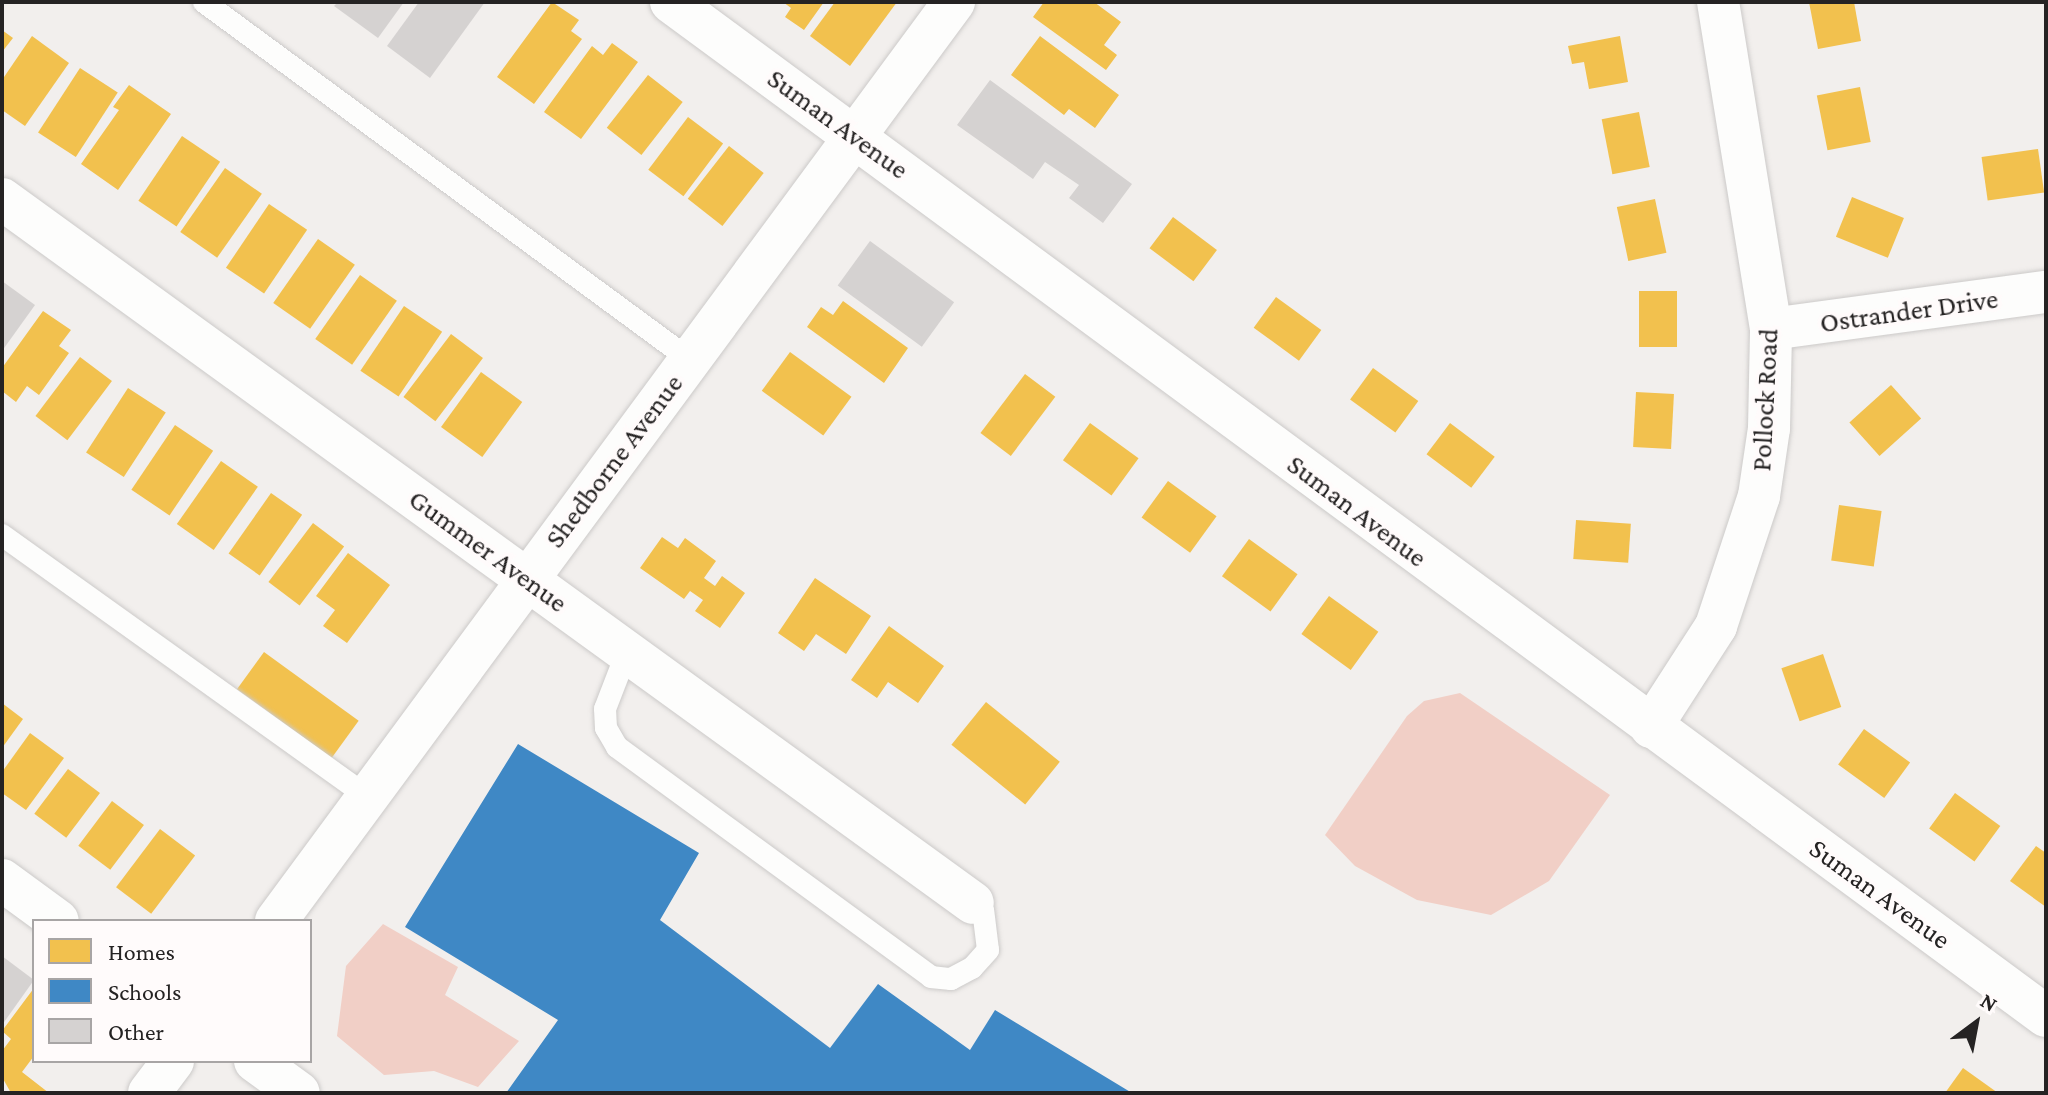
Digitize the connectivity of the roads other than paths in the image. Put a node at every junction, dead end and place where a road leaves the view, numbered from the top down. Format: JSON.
{"nodes":[{"id":1,"x":204,"y":2,"type":"edge"},
{"id":2,"x":671,"y":2,"type":"edge"},
{"id":3,"x":954,"y":2,"type":"edge"},
{"id":4,"x":1718,"y":2,"type":"edge"},
{"id":5,"x":855,"y":136,"type":"junction"},
{"id":6,"x":2,"y":199,"type":"edge"},
{"id":7,"x":2046,"y":292,"type":"edge"},
{"id":8,"x":1771,"y":329,"type":"junction"},
{"id":9,"x":689,"y":359,"type":"junction"},
{"id":10,"x":2,"y":535,"type":"edge"},
{"id":11,"x":528,"y":577,"type":"junction"},
{"id":12,"x":627,"y":652,"type":"junction"},
{"id":13,"x":1651,"y":727,"type":"junction"},
{"id":14,"x":367,"y":796,"type":"junction"},
{"id":15,"x":2,"y":880,"type":"edge"},
{"id":16,"x":973,"y":903,"type":"joint"},
{"id":17,"x":55,"y":919,"type":"edge"},
{"id":18,"x":277,"y":919,"type":"edge"},
{"id":19,"x":2046,"y":1016,"type":"edge"},
{"id":20,"x":172,"y":1063,"type":"edge"},
{"id":21,"x":258,"y":1063,"type":"edge"},
{"id":22,"x":149,"y":1093,"type":"edge"},
{"id":23,"x":299,"y":1093,"type":"edge"}],
"edges":[{"from":1,"to":9,"type":"lane"},
{"from":2,"to":5,"type":"street","name":"Suman Avenue"},
{"from":3,"to":5,"type":"street","name":"Shedborne Avenue"},
{"from":4,"to":8,"type":"street","name":"Pollock Road"},
{"from":5,"to":9,"type":"street","name":"Shedborne Avenue"},
{"from":5,"to":13,"type":"street","name":"Suman Avenue"},
{"from":6,"to":11,"type":"street","name":"Gummer Avenue"},
{"from":7,"to":8,"type":"street","name":"Ostrander Drive"},
{"from":8,"to":13,"type":"street","name":"Pollock Road"},
{"from":9,"to":11,"type":"street","name":"Shedborne Avenue"},
{"from":10,"to":14,"type":"lane"},
{"from":11,"to":12,"type":"street","name":"Gummer Avenue"},
{"from":11,"to":14,"type":"street","name":"Shedborne Avenue"},
{"from":12,"to":16,"type":"street","name":"Gummer Avenue"},
{"from":12,"to":16,"type":"lane"},
{"from":13,"to":19,"type":"street","name":"Suman Avenue"},
{"from":14,"to":18,"type":"street","name":"Shedborne Avenue"},
{"from":15,"to":17,"type":"street"},
{"from":20,"to":22,"type":"street"},
{"from":21,"to":23,"type":"street"}]}
